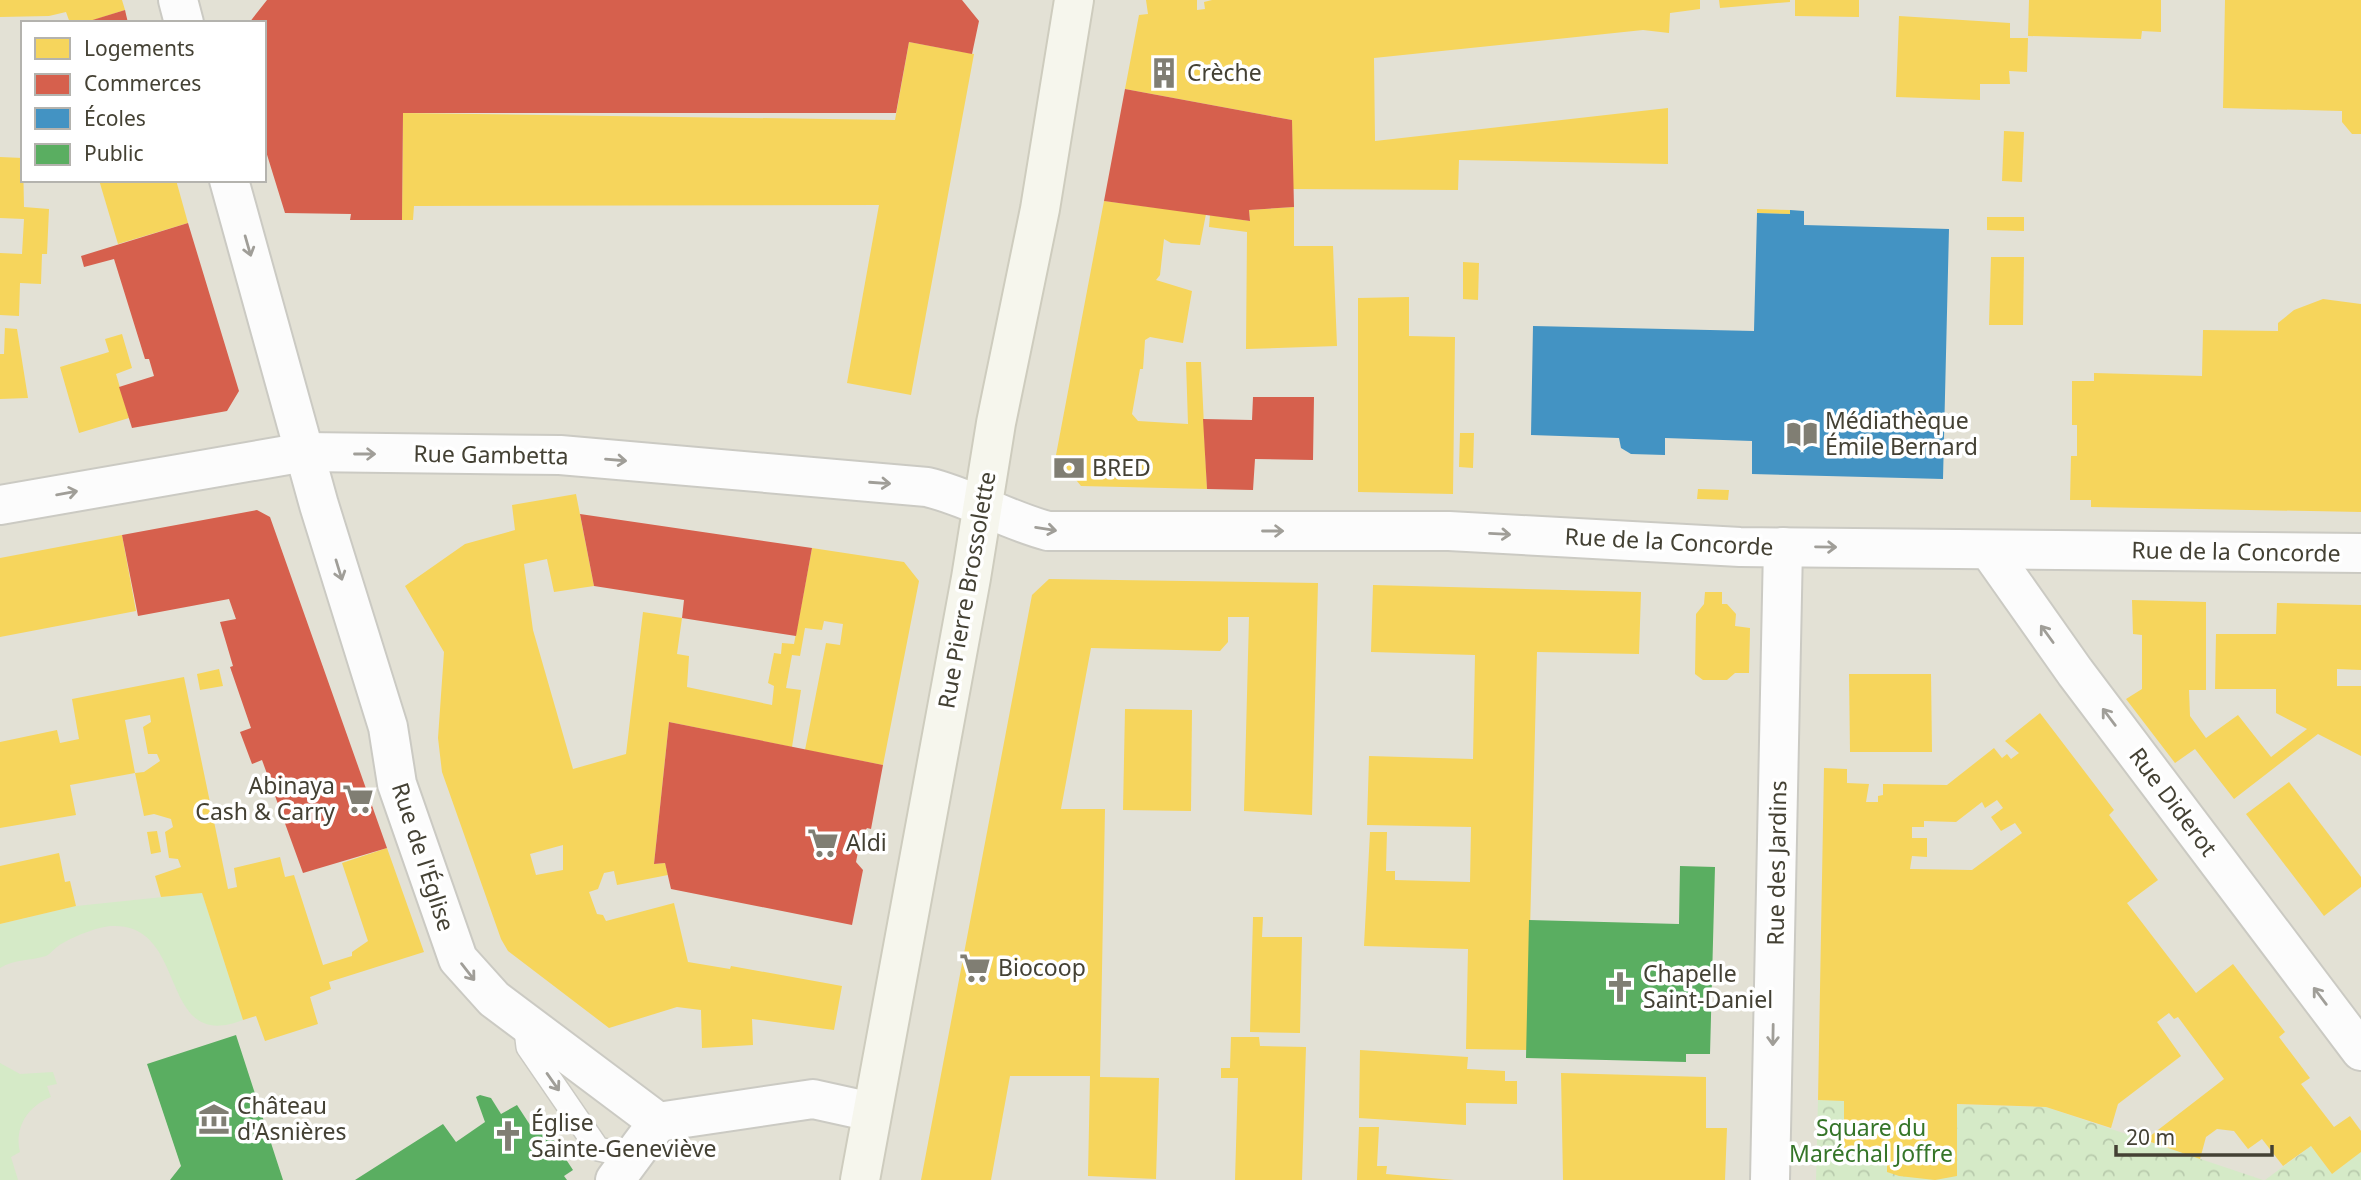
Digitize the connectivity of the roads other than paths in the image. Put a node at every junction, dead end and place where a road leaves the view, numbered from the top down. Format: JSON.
{"nodes":[{"id":1,"x":178,"y":0,"type":"edge"},
{"id":2,"x":1074,"y":0,"type":"edge"},
{"id":3,"x":183,"y":21,"type":"edge"},
{"id":4,"x":230,"y":182,"type":"edge"},
{"id":5,"x":305,"y":452,"type":"junction"},
{"id":6,"x":0,"y":505,"type":"edge"},
{"id":7,"x":982,"y":507,"type":"junction"},
{"id":8,"x":1783,"y":547,"type":"junction"},
{"id":9,"x":1989,"y":550,"type":"junction"},
{"id":10,"x":2361,"y":553,"type":"edge"},
{"id":11,"x":525,"y":1022,"type":"junction"},
{"id":12,"x":2361,"y":1051,"type":"edge"},
{"id":13,"x":872,"y":1112,"type":"junction"},
{"id":14,"x":658,"y":1122,"type":"junction"},
{"id":15,"x":623,"y":1168,"type":"edge"},
{"id":16,"x":860,"y":1180,"type":"edge"},
{"id":17,"x":1770,"y":1180,"type":"edge"}],
"edges":[{"from":1,"to":3,"type":"street"},
{"from":2,"to":7,"type":"main road","name":"Rue Pierre Brossolette"},
{"from":4,"to":5,"type":"street","name":"Rue de l'Église","one_way":true},
{"from":6,"to":5,"type":"street","name":"Rue Gambetta","one_way":true},
{"from":5,"to":7,"type":"street","name":"Rue Gambetta","one_way":true},
{"from":5,"to":11,"type":"street","name":"Rue de l'Église","one_way":true},
{"from":7,"to":8,"type":"street","name":"Rue de la Concorde","one_way":true},
{"from":7,"to":13,"type":"main road","name":"Rue Pierre Brossolette"},
{"from":8,"to":9,"type":"street","name":"Rue de la Concorde","one_way":true},
{"from":8,"to":17,"type":"street","name":"Rue des Jardins","one_way":true},
{"from":9,"to":10,"type":"street","name":"Rue de la Concorde"},
{"from":12,"to":9,"type":"street","name":"Rue Diderot","one_way":true},
{"from":11,"to":14,"type":"street","name":"Rue de l'Église"},
{"from":11,"to":15,"type":"lane","one_way":true},
{"from":13,"to":14,"type":"street"},
{"from":13,"to":16,"type":"main road","name":"Rue Pierre Brossolette"},
{"from":14,"to":15,"type":"street"}]}
